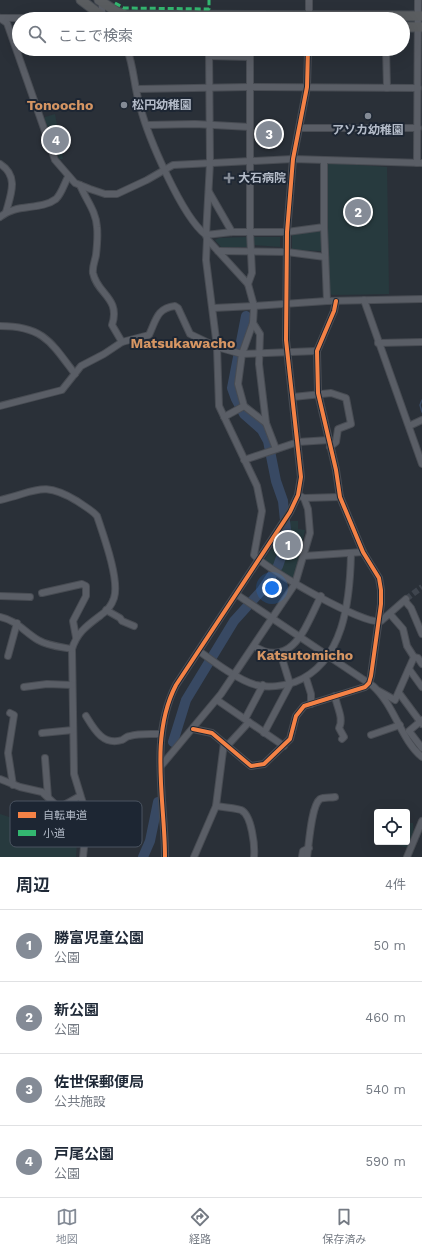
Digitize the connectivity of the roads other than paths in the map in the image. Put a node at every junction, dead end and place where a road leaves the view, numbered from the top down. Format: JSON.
{"nodes":[{"id":1,"x":81,"y":0,"type":"edge"},
{"id":2,"x":309,"y":0,"type":"edge"},
{"id":3,"x":418,"y":0,"type":"edge"},
{"id":4,"x":101,"y":1,"type":"edge"},
{"id":5,"x":104,"y":12,"type":"edge"},
{"id":6,"x":109,"y":12,"type":"edge"},
{"id":7,"x":109,"y":12,"type":"edge"},
{"id":8,"x":309,"y":12,"type":"edge"},
{"id":9,"x":410,"y":16,"type":"edge"},
{"id":10,"x":420,"y":16,"type":"edge"},
{"id":11,"x":0,"y":18,"type":"edge"},
{"id":12,"x":12,"y":18,"type":"edge"},
{"id":13,"x":420,"y":27,"type":"edge"},
{"id":14,"x":12,"y":38,"type":"edge"},
{"id":15,"x":18,"y":56,"type":"edge"},
{"id":16,"x":129,"y":56,"type":"edge"},
{"id":17,"x":209,"y":56,"type":"joint"},
{"id":18,"x":308,"y":56,"type":"edge"},
{"id":19,"x":386,"y":56,"type":"edge"},
{"id":20,"x":250,"y":57,"type":"joint"},
{"id":21,"x":249,"y":87,"type":"junction"},
{"id":22,"x":307,"y":87,"type":"junction"},
{"id":23,"x":419,"y":87,"type":"edge"},
{"id":24,"x":210,"y":88,"type":"junction"},
{"id":25,"x":387,"y":88,"type":"junction"},
{"id":26,"x":137,"y":89,"type":"junction"},
{"id":27,"x":147,"y":125,"type":"junction"},
{"id":28,"x":210,"y":126,"type":"junction"},
{"id":29,"x":250,"y":127,"type":"junction"},
{"id":30,"x":301,"y":128,"type":"junction"},
{"id":31,"x":418,"y":128,"type":"junction"},
{"id":32,"x":293,"y":159,"type":"junction"},
{"id":33,"x":250,"y":160,"type":"junction"},
{"id":34,"x":324,"y":160,"type":"junction"},
{"id":35,"x":210,"y":163,"type":"junction"},
{"id":36,"x":420,"y":163,"type":"edge"},
{"id":37,"x":0,"y":164,"type":"edge"},
{"id":38,"x":165,"y":170,"type":"junction"},
{"id":39,"x":68,"y":177,"type":"junction"},
{"id":40,"x":80,"y":185,"type":"junction"},
{"id":41,"x":209,"y":191,"type":"junction"},
{"id":42,"x":6,"y":212,"type":"junction"},
{"id":43,"x":0,"y":216,"type":"edge"},
{"id":44,"x":324,"y":227,"type":"junction"},
{"id":45,"x":232,"y":232,"type":"junction"},
{"id":46,"x":250,"y":232,"type":"junction"},
{"id":47,"x":287,"y":232,"type":"junction"},
{"id":48,"x":207,"y":237,"type":"junction"},
{"id":49,"x":218,"y":251,"type":"junction"},
{"id":50,"x":251,"y":252,"type":"junction"},
{"id":51,"x":287,"y":252,"type":"junction"},
{"id":52,"x":325,"y":257,"type":"junction"},
{"id":53,"x":248,"y":284,"type":"junction"},
{"id":54,"x":422,"y":299,"type":"edge"},
{"id":55,"x":364,"y":300,"type":"junction"},
{"id":56,"x":327,"y":301,"type":"junction"},
{"id":57,"x":336,"y":301,"type":"junction"},
{"id":58,"x":287,"y":305,"type":"junction"},
{"id":59,"x":254,"y":306,"type":"junction"},
{"id":60,"x":213,"y":308,"type":"junction"},
{"id":61,"x":253,"y":323,"type":"junction"},
{"id":62,"x":0,"y":326,"type":"edge"},
{"id":63,"x":122,"y":342,"type":"junction"},
{"id":64,"x":422,"y":342,"type":"edge"},
{"id":65,"x":378,"y":343,"type":"junction"},
{"id":66,"x":217,"y":347,"type":"junction"},
{"id":67,"x":317,"y":351,"type":"junction"},
{"id":68,"x":288,"y":353,"type":"junction"},
{"id":69,"x":242,"y":354,"type":"junction"},
{"id":70,"x":259,"y":354,"type":"junction"},
{"id":71,"x":75,"y":374,"type":"junction"},
{"id":72,"x":318,"y":395,"type":"junction"},
{"id":73,"x":293,"y":397,"type":"junction"},
{"id":74,"x":0,"y":406,"type":"edge"},
{"id":75,"x":244,"y":406,"type":"junction"},
{"id":76,"x":224,"y":417,"type":"junction"},
{"id":77,"x":422,"y":420,"type":"edge"},
{"id":78,"x":266,"y":423,"type":"junction"},
{"id":79,"x":409,"y":426,"type":"junction"},
{"id":80,"x":329,"y":440,"type":"junction"},
{"id":81,"x":298,"y":442,"type":"junction"},
{"id":82,"x":330,"y":447,"type":"junction"},
{"id":83,"x":276,"y":449,"type":"junction"},
{"id":84,"x":244,"y":460,"type":"junction"},
{"id":85,"x":422,"y":464,"type":"edge"},
{"id":86,"x":301,"y":496,"type":"junction"},
{"id":87,"x":340,"y":497,"type":"junction"},
{"id":88,"x":0,"y":500,"type":"edge"},
{"id":89,"x":363,"y":552,"type":"junction"},
{"id":90,"x":351,"y":554,"type":"junction"},
{"id":91,"x":304,"y":556,"type":"junction"},
{"id":92,"x":258,"y":560,"type":"junction"},
{"id":93,"x":295,"y":584,"type":"junction"},
{"id":94,"x":42,"y":593,"type":"dead end"},
{"id":95,"x":236,"y":594,"type":"junction"},
{"id":96,"x":0,"y":596,"type":"edge"},
{"id":97,"x":321,"y":596,"type":"junction"},
{"id":98,"x":30,"y":597,"type":"dead end"},
{"id":99,"x":106,"y":610,"type":"junction"},
{"id":100,"x":346,"y":610,"type":"junction"},
{"id":101,"x":390,"y":614,"type":"junction"},
{"id":102,"x":0,"y":617,"type":"edge"},
{"id":103,"x":272,"y":619,"type":"junction"},
{"id":104,"x":378,"y":622,"type":"junction"},
{"id":105,"x":17,"y":623,"type":"junction"},
{"id":106,"x":134,"y":626,"type":"dead end"},
{"id":107,"x":422,"y":634,"type":"edge"},
{"id":108,"x":76,"y":637,"type":"junction"},
{"id":109,"x":300,"y":638,"type":"junction"},
{"id":110,"x":254,"y":646,"type":"junction"},
{"id":111,"x":72,"y":649,"type":"junction"},
{"id":112,"x":199,"y":651,"type":"junction"},
{"id":113,"x":280,"y":652,"type":"junction"},
{"id":114,"x":8,"y":656,"type":"dead end"},
{"id":115,"x":328,"y":656,"type":"junction"},
{"id":116,"x":414,"y":657,"type":"junction"},
{"id":117,"x":422,"y":664,"type":"edge"},
{"id":118,"x":409,"y":669,"type":"junction"},
{"id":119,"x":235,"y":674,"type":"junction"},
{"id":120,"x":306,"y":678,"type":"junction"},
{"id":121,"x":369,"y":683,"type":"junction"},
{"id":122,"x":290,"y":684,"type":"junction"},
{"id":123,"x":72,"y":685,"type":"junction"},
{"id":124,"x":263,"y":685,"type":"junction"},
{"id":125,"x":24,"y":687,"type":"dead end"},
{"id":126,"x":422,"y":687,"type":"edge"},
{"id":127,"x":378,"y":690,"type":"junction"},
{"id":128,"x":399,"y":693,"type":"junction"},
{"id":129,"x":335,"y":696,"type":"junction"},
{"id":130,"x":217,"y":700,"type":"junction"},
{"id":131,"x":311,"y":704,"type":"junction"},
{"id":132,"x":10,"y":713,"type":"dead end"},
{"id":133,"x":86,"y":716,"type":"dead end"},
{"id":134,"x":247,"y":720,"type":"junction"},
{"id":135,"x":421,"y":722,"type":"edge"},
{"id":136,"x":400,"y":725,"type":"junction"},
{"id":137,"x":193,"y":728,"type":"junction"},
{"id":138,"x":73,"y":730,"type":"junction"},
{"id":139,"x":42,"y":733,"type":"dead end"},
{"id":140,"x":264,"y":733,"type":"junction"},
{"id":141,"x":161,"y":734,"type":"junction"},
{"id":142,"x":375,"y":736,"type":"dead end"},
{"id":143,"x":342,"y":739,"type":"dead end"},
{"id":144,"x":225,"y":745,"type":"junction"},
{"id":145,"x":284,"y":746,"type":"junction"},
{"id":146,"x":422,"y":748,"type":"edge"},
{"id":147,"x":44,"y":758,"type":"dead end"},
{"id":148,"x":422,"y":758,"type":"edge"},
{"id":149,"x":161,"y":766,"type":"junction"},
{"id":150,"x":0,"y":779,"type":"edge"},
{"id":151,"x":13,"y":785,"type":"junction"},
{"id":152,"x":80,"y":796,"type":"junction"},
{"id":153,"x":48,"y":797,"type":"junction"},
{"id":154,"x":336,"y":797,"type":"dead end"},
{"id":155,"x":52,"y":801,"type":"edge"},
{"id":156,"x":70,"y":801,"type":"edge"},
{"id":157,"x":82,"y":801,"type":"edge"},
{"id":158,"x":216,"y":806,"type":"junction"},
{"id":159,"x":422,"y":821,"type":"edge"},
{"id":160,"x":84,"y":847,"type":"edge"},
{"id":161,"x":309,"y":848,"type":"junction"},
{"id":162,"x":83,"y":857,"type":"edge"},
{"id":163,"x":165,"y":857,"type":"edge"},
{"id":164,"x":194,"y":857,"type":"edge"},
{"id":165,"x":254,"y":857,"type":"edge"},
{"id":166,"x":302,"y":857,"type":"edge"},
{"id":167,"x":307,"y":857,"type":"edge"},
{"id":168,"x":407,"y":857,"type":"edge"}],
"edges":[{"from":1,"to":5,"type":"highway"},
{"from":2,"to":8,"type":"street"},
{"from":3,"to":10,"type":"street"},
{"from":4,"to":6,"type":"highway"},
{"from":4,"to":7,"type":"street"},
{"from":9,"to":10,"type":"highway"},
{"from":10,"to":13,"type":"street"},
{"from":11,"to":12,"type":"street"},
{"from":11,"to":14,"type":"street"},
{"from":13,"to":23,"type":"street"},
{"from":15,"to":39,"type":"street"},
{"from":16,"to":26,"type":"street"},
{"from":17,"to":20,"type":"street"},
{"from":17,"to":24,"type":"street"},
{"from":18,"to":22,"type":"street"},
{"from":19,"to":25,"type":"street"},
{"from":20,"to":21,"type":"street"},
{"from":21,"to":22,"type":"street"},
{"from":21,"to":24,"type":"street"},
{"from":21,"to":29,"type":"street"},
{"from":22,"to":25,"type":"street"},
{"from":22,"to":30,"type":"street"},
{"from":23,"to":25,"type":"street"},
{"from":23,"to":31,"type":"street"},
{"from":24,"to":26,"type":"street"},
{"from":24,"to":28,"type":"street"},
{"from":26,"to":27,"type":"street"},
{"from":27,"to":28,"type":"street"},
{"from":27,"to":38,"type":"street"},
{"from":28,"to":29,"type":"street"},
{"from":28,"to":35,"type":"street"},
{"from":29,"to":33,"type":"street"},
{"from":30,"to":31,"type":"street"},
{"from":30,"to":32,"type":"street"},
{"from":31,"to":36,"type":"street"},
{"from":32,"to":33,"type":"street"},
{"from":32,"to":34,"type":"street"},
{"from":32,"to":47,"type":"street"},
{"from":33,"to":35,"type":"street"},
{"from":33,"to":46,"type":"street"},
{"from":34,"to":36,"type":"street"},
{"from":34,"to":44,"type":"street"},
{"from":35,"to":38,"type":"street"},
{"from":35,"to":41,"type":"street"},
{"from":37,"to":42,"type":"street"},
{"from":38,"to":40,"type":"street"},
{"from":38,"to":48,"type":"street"},
{"from":39,"to":40,"type":"street"},
{"from":39,"to":42,"type":"street"},
{"from":40,"to":63,"type":"street"},
{"from":41,"to":45,"type":"street"},
{"from":41,"to":48,"type":"street"},
{"from":42,"to":43,"type":"street"},
{"from":44,"to":47,"type":"street"},
{"from":44,"to":52,"type":"street"},
{"from":45,"to":46,"type":"street"},
{"from":45,"to":48,"type":"street"},
{"from":46,"to":47,"type":"street"},
{"from":46,"to":50,"type":"street"},
{"from":47,"to":51,"type":"street"},
{"from":48,"to":49,"type":"street"},
{"from":48,"to":60,"type":"street"},
{"from":49,"to":50,"type":"street"},
{"from":49,"to":53,"type":"street"},
{"from":50,"to":51,"type":"street"},
{"from":50,"to":53,"type":"street"},
{"from":51,"to":52,"type":"street"},
{"from":51,"to":58,"type":"street"},
{"from":52,"to":56,"type":"street"},
{"from":53,"to":59,"type":"street"},
{"from":54,"to":55,"type":"street"},
{"from":55,"to":57,"type":"street"},
{"from":55,"to":65,"type":"street"},
{"from":56,"to":57,"type":"street"},
{"from":56,"to":58,"type":"street"},
{"from":57,"to":67,"type":"street"},
{"from":58,"to":59,"type":"street"},
{"from":58,"to":68,"type":"street"},
{"from":59,"to":60,"type":"street"},
{"from":59,"to":61,"type":"street"},
{"from":60,"to":66,"type":"street"},
{"from":61,"to":69,"type":"street"},
{"from":61,"to":70,"type":"street"},
{"from":62,"to":71,"type":"street"},
{"from":63,"to":66,"type":"street"},
{"from":63,"to":71,"type":"street"},
{"from":64,"to":65,"type":"street"},
{"from":65,"to":79,"type":"street"},
{"from":66,"to":69,"type":"street"},
{"from":66,"to":76,"type":"street"},
{"from":67,"to":68,"type":"street"},
{"from":67,"to":72,"type":"street"},
{"from":68,"to":70,"type":"street"},
{"from":68,"to":73,"type":"street"},
{"from":69,"to":70,"type":"street"},
{"from":69,"to":75,"type":"street"},
{"from":70,"to":78,"type":"street"},
{"from":71,"to":74,"type":"street"},
{"from":72,"to":73,"type":"street"},
{"from":72,"to":80,"type":"street"},
{"from":72,"to":82,"type":"street"},
{"from":73,"to":81,"type":"street"},
{"from":75,"to":76,"type":"street"},
{"from":75,"to":78,"type":"street"},
{"from":76,"to":84,"type":"street"},
{"from":77,"to":79,"type":"street"},
{"from":78,"to":83,"type":"street"},
{"from":79,"to":85,"type":"street"},
{"from":80,"to":81,"type":"street"},
{"from":80,"to":82,"type":"street"},
{"from":81,"to":83,"type":"street"},
{"from":81,"to":86,"type":"street"},
{"from":82,"to":87,"type":"street"},
{"from":83,"to":84,"type":"street"},
{"from":84,"to":92,"type":"street"},
{"from":86,"to":87,"type":"street"},
{"from":86,"to":91,"type":"street"},
{"from":86,"to":92,"type":"street"},
{"from":87,"to":89,"type":"street"},
{"from":88,"to":99,"type":"street"},
{"from":89,"to":90,"type":"street"},
{"from":89,"to":104,"type":"street"},
{"from":90,"to":91,"type":"street"},
{"from":90,"to":100,"type":"street"},
{"from":91,"to":93,"type":"street"},
{"from":92,"to":93,"type":"street"},
{"from":92,"to":95,"type":"street"},
{"from":93,"to":97,"type":"street"},
{"from":93,"to":103,"type":"street"},
{"from":94,"to":108,"type":"street"},
{"from":95,"to":103,"type":"street"},
{"from":95,"to":112,"type":"street"},
{"from":96,"to":98,"type":"street"},
{"from":97,"to":100,"type":"street"},
{"from":97,"to":109,"type":"street"},
{"from":99,"to":106,"type":"street"},
{"from":99,"to":108,"type":"street"},
{"from":100,"to":104,"type":"street"},
{"from":100,"to":115,"type":"street"},
{"from":101,"to":104,"type":"street"},
{"from":101,"to":107,"type":"street"},
{"from":101,"to":116,"type":"street"},
{"from":102,"to":105,"type":"street"},
{"from":103,"to":109,"type":"street"},
{"from":103,"to":110,"type":"street"},
{"from":104,"to":121,"type":"street"},
{"from":105,"to":111,"type":"street"},
{"from":105,"to":114,"type":"street"},
{"from":108,"to":111,"type":"street"},
{"from":109,"to":113,"type":"street"},
{"from":109,"to":115,"type":"street"},
{"from":110,"to":113,"type":"street"},
{"from":110,"to":119,"type":"street"},
{"from":111,"to":123,"type":"street"},
{"from":112,"to":119,"type":"street"},
{"from":112,"to":141,"type":"street"},
{"from":113,"to":122,"type":"street"},
{"from":115,"to":120,"type":"street"},
{"from":115,"to":121,"type":"street"},
{"from":116,"to":117,"type":"street"},
{"from":116,"to":118,"type":"street"},
{"from":118,"to":126,"type":"street"},
{"from":118,"to":128,"type":"street"},
{"from":119,"to":124,"type":"street"},
{"from":119,"to":130,"type":"street"},
{"from":120,"to":122,"type":"street"},
{"from":120,"to":131,"type":"street"},
{"from":121,"to":127,"type":"street"},
{"from":121,"to":129,"type":"street"},
{"from":122,"to":124,"type":"street"},
{"from":122,"to":140,"type":"street"},
{"from":123,"to":125,"type":"street"},
{"from":123,"to":138,"type":"street"},
{"from":124,"to":134,"type":"street"},
{"from":127,"to":128,"type":"street"},
{"from":127,"to":136,"type":"street"},
{"from":128,"to":135,"type":"street"},
{"from":129,"to":131,"type":"street"},
{"from":129,"to":143,"type":"street"},
{"from":130,"to":134,"type":"street"},
{"from":130,"to":137,"type":"street"},
{"from":131,"to":145,"type":"street"},
{"from":132,"to":151,"type":"street"},
{"from":133,"to":141,"type":"street"},
{"from":134,"to":140,"type":"street"},
{"from":134,"to":144,"type":"street"},
{"from":135,"to":146,"type":"street"},
{"from":136,"to":142,"type":"street"},
{"from":136,"to":148,"type":"street"},
{"from":137,"to":144,"type":"street"},
{"from":137,"to":149,"type":"street"},
{"from":138,"to":139,"type":"street"},
{"from":138,"to":152,"type":"street"},
{"from":140,"to":145,"type":"street"},
{"from":141,"to":149,"type":"street"},
{"from":144,"to":145,"type":"street"},
{"from":144,"to":158,"type":"street"},
{"from":147,"to":153,"type":"street"},
{"from":149,"to":163,"type":"street"},
{"from":150,"to":151,"type":"street"},
{"from":151,"to":153,"type":"street"},
{"from":152,"to":156,"type":"street"},
{"from":152,"to":157,"type":"street"},
{"from":153,"to":155,"type":"street"},
{"from":154,"to":161,"type":"street"},
{"from":158,"to":164,"type":"street"},
{"from":158,"to":165,"type":"street"},
{"from":159,"to":168,"type":"street"},
{"from":160,"to":162,"type":"street"},
{"from":161,"to":166,"type":"street"},
{"from":161,"to":167,"type":"street"}]}
